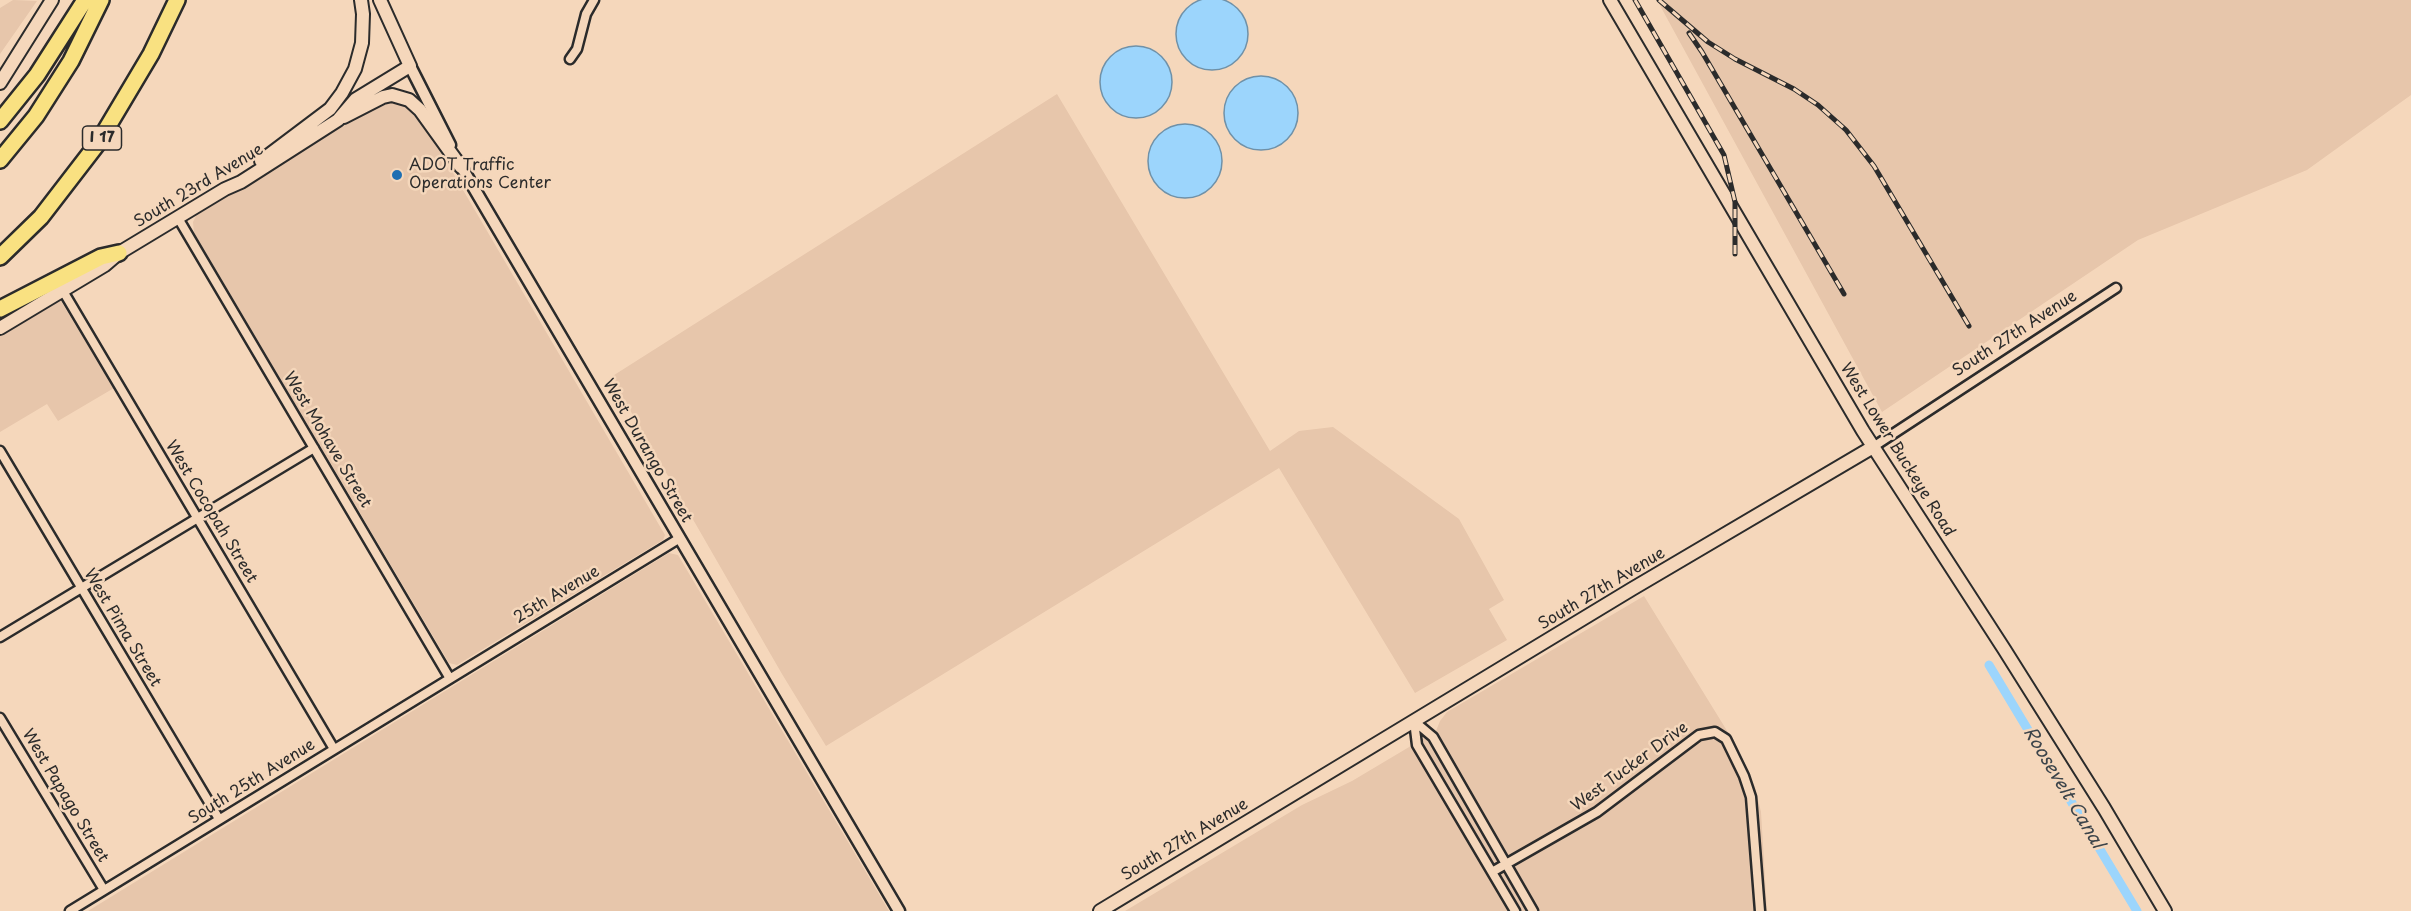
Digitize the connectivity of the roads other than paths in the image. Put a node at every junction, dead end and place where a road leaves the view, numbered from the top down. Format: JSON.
{"nodes":[{"id":1,"x":52,"y":0,"type":"edge"},
{"id":2,"x":85,"y":0,"type":"edge"},
{"id":3,"x":101,"y":0,"type":"edge"},
{"id":4,"x":177,"y":0,"type":"edge"},
{"id":5,"x":361,"y":0,"type":"edge"},
{"id":6,"x":380,"y":0,"type":"edge"},
{"id":7,"x":594,"y":0,"type":"edge"},
{"id":8,"x":1610,"y":0,"type":"edge"},
{"id":9,"x":570,"y":59,"type":"dead end"},
{"id":10,"x":410,"y":66,"type":"junction"},
{"id":11,"x":0,"y":82,"type":"edge"},
{"id":12,"x":338,"y":120,"type":"junction"},
{"id":13,"x":0,"y":121,"type":"edge"},
{"id":14,"x":0,"y":160,"type":"edge"},
{"id":15,"x":461,"y":166,"type":"junction"},
{"id":16,"x":225,"y":189,"type":"junction"},
{"id":17,"x":178,"y":218,"type":"junction"},
{"id":18,"x":119,"y":253,"type":"junction"},
{"id":19,"x":0,"y":257,"type":"edge"},
{"id":20,"x":2116,"y":288,"type":"dead end"},
{"id":21,"x":63,"y":291,"type":"junction"},
{"id":22,"x":0,"y":309,"type":"edge"},
{"id":23,"x":0,"y":328,"type":"edge"},
{"id":24,"x":1873,"y":447,"type":"junction"},
{"id":25,"x":314,"y":448,"type":"junction"},
{"id":26,"x":0,"y":451,"type":"edge"},
{"id":27,"x":197,"y":518,"type":"junction"},
{"id":28,"x":680,"y":538,"type":"junction"},
{"id":29,"x":81,"y":589,"type":"junction"},
{"id":30,"x":0,"y":637,"type":"edge"},
{"id":31,"x":449,"y":677,"type":"junction"},
{"id":32,"x":0,"y":718,"type":"edge"},
{"id":33,"x":1414,"y":721,"type":"junction"},
{"id":34,"x":334,"y":748,"type":"junction"},
{"id":35,"x":219,"y":819,"type":"junction"},
{"id":36,"x":1508,"y":864,"type":"junction"},
{"id":37,"x":1492,"y":872,"type":"junction"},
{"id":38,"x":104,"y":890,"type":"junction"},
{"id":39,"x":70,"y":911,"type":"edge"},
{"id":40,"x":899,"y":911,"type":"edge"},
{"id":41,"x":1100,"y":911,"type":"edge"},
{"id":42,"x":1515,"y":911,"type":"edge"},
{"id":43,"x":1533,"y":911,"type":"edge"},
{"id":44,"x":1760,"y":911,"type":"edge"},
{"id":45,"x":2165,"y":911,"type":"edge"}],
"edges":[{"from":1,"to":11,"type":"main road"},
{"from":2,"to":13,"type":"highway"},
{"from":3,"to":14,"type":"highway"},
{"from":4,"to":19,"type":"highway","number":"I 17"},
{"from":5,"to":16,"type":"main road"},
{"from":6,"to":10,"type":"main road","name":"West Durango Street"},
{"from":7,"to":9,"type":"street"},
{"from":8,"to":24,"type":"main road","name":"West Lower Buckeye Road"},
{"from":10,"to":12,"type":"main road","name":"South 23rd Avenue"},
{"from":10,"to":15,"type":"street","name":"West Durango Street"},
{"from":12,"to":15,"type":"main road"},
{"from":12,"to":16,"type":"main road","name":"South 23rd Avenue"},
{"from":15,"to":28,"type":"street","name":"West Durango Street"},
{"from":16,"to":17,"type":"main road","name":"South 23rd Avenue"},
{"from":17,"to":18,"type":"main road","name":"South 23rd Avenue"},
{"from":17,"to":25,"type":"street","name":"West Mohave Street"},
{"from":18,"to":21,"type":"main road","name":"South 23rd Avenue"},
{"from":18,"to":22,"type":"highway"},
{"from":20,"to":24,"type":"street","name":"South 27th Avenue"},
{"from":21,"to":23,"type":"main road","name":"South 23rd Avenue"},
{"from":21,"to":27,"type":"street","name":"West Cocopah Street"},
{"from":24,"to":33,"type":"main road","name":"South 27th Avenue"},
{"from":24,"to":45,"type":"main road","name":"West Lower Buckeye Road"},
{"from":25,"to":27,"type":"street"},
{"from":25,"to":31,"type":"street","name":"West Mohave Street"},
{"from":26,"to":29,"type":"street","name":"West Pima Street"},
{"from":27,"to":29,"type":"street"},
{"from":27,"to":34,"type":"street","name":"West Cocopah Street"},
{"from":28,"to":31,"type":"street","name":"25th Avenue"},
{"from":28,"to":40,"type":"street","name":"West Durango Street"},
{"from":29,"to":30,"type":"street"},
{"from":29,"to":35,"type":"street","name":"West Pima Street"},
{"from":31,"to":34,"type":"street","name":"South 25th Avenue"},
{"from":32,"to":38,"type":"street","name":"West Papago Street"},
{"from":33,"to":36,"type":"street"},
{"from":33,"to":37,"type":"street"},
{"from":33,"to":41,"type":"main road","name":"South 27th Avenue"},
{"from":34,"to":35,"type":"street","name":"South 25th Avenue"},
{"from":35,"to":38,"type":"street","name":"South 25th Avenue"},
{"from":36,"to":37,"type":"street","name":"West Tucker Drive"},
{"from":36,"to":43,"type":"street"},
{"from":36,"to":44,"type":"street","name":"West Tucker Drive"},
{"from":37,"to":42,"type":"street"},
{"from":38,"to":39,"type":"street","name":"South 25th Avenue"}]}
